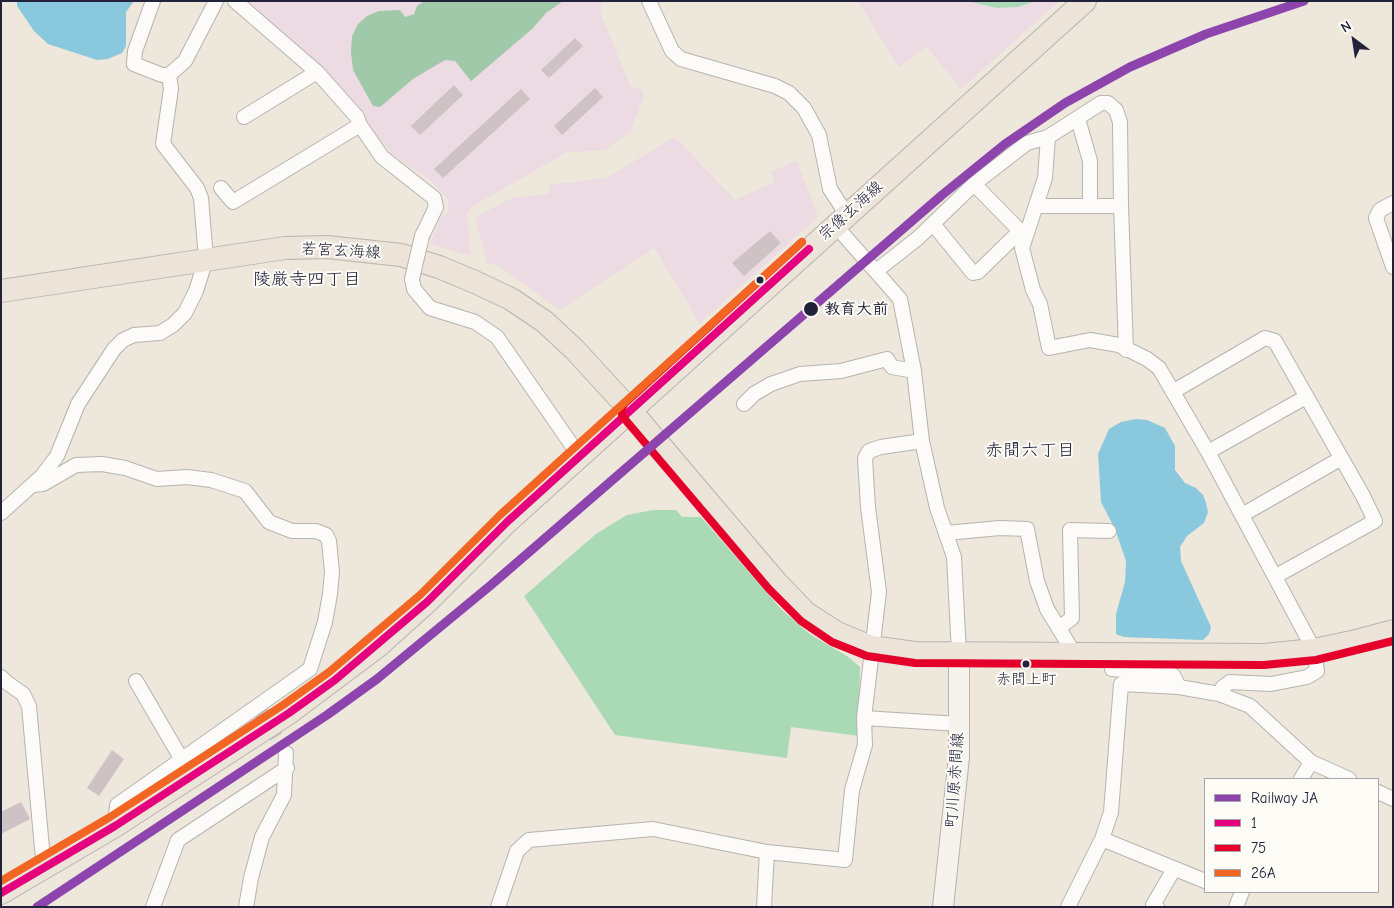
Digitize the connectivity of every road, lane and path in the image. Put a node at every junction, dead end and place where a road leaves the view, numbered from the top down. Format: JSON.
{"nodes":[{"id":1,"x":153,"y":1,"type":"edge"},
{"id":2,"x":216,"y":1,"type":"edge"},
{"id":3,"x":235,"y":1,"type":"edge"},
{"id":4,"x":649,"y":1,"type":"edge"},
{"id":5,"x":1085,"y":1,"type":"edge"},
{"id":6,"x":317,"y":72,"type":"junction"},
{"id":7,"x":169,"y":75,"type":"junction"},
{"id":8,"x":244,"y":117,"type":"dead end"},
{"id":9,"x":1078,"y":119,"type":"junction"},
{"id":10,"x":360,"y":125,"type":"junction"},
{"id":11,"x":1048,"y":137,"type":"junction"},
{"id":12,"x":974,"y":184,"type":"junction"},
{"id":13,"x":221,"y":188,"type":"dead end"},
{"id":14,"x":1393,"y":202,"type":"edge"},
{"id":15,"x":1037,"y":206,"type":"junction"},
{"id":16,"x":1090,"y":206,"type":"junction"},
{"id":17,"x":1121,"y":206,"type":"junction"},
{"id":18,"x":841,"y":220,"type":"junction"},
{"id":19,"x":933,"y":224,"type":"junction"},
{"id":20,"x":1021,"y":234,"type":"junction"},
{"id":21,"x":206,"y":259,"type":"junction"},
{"id":22,"x":1393,"y":266,"type":"edge"},
{"id":23,"x":874,"y":269,"type":"junction"},
{"id":24,"x":1,"y":291,"type":"edge"},
{"id":25,"x":1126,"y":350,"type":"junction"},
{"id":26,"x":914,"y":371,"type":"junction"},
{"id":27,"x":1174,"y":391,"type":"junction"},
{"id":28,"x":1306,"y":397,"type":"junction"},
{"id":29,"x":744,"y":404,"type":"dead end"},
{"id":30,"x":638,"y":419,"type":"junction"},
{"id":31,"x":922,"y":441,"type":"junction"},
{"id":32,"x":1208,"y":452,"type":"junction"},
{"id":33,"x":580,"y":457,"type":"junction"},
{"id":34,"x":1340,"y":459,"type":"junction"},
{"id":35,"x":33,"y":485,"type":"junction"},
{"id":36,"x":1,"y":513,"type":"edge"},
{"id":37,"x":1242,"y":515,"type":"junction"},
{"id":38,"x":1109,"y":531,"type":"dead end"},
{"id":39,"x":946,"y":533,"type":"junction"},
{"id":40,"x":1276,"y":576,"type":"junction"},
{"id":41,"x":1059,"y":628,"type":"junction"},
{"id":42,"x":1393,"y":630,"type":"edge"},
{"id":43,"x":871,"y":647,"type":"junction"},
{"id":44,"x":1314,"y":650,"type":"junction"},
{"id":45,"x":959,"y":653,"type":"junction"},
{"id":46,"x":1074,"y":653,"type":"junction"},
{"id":47,"x":1109,"y":653,"type":"junction"},
{"id":48,"x":1,"y":677,"type":"edge"},
{"id":49,"x":136,"y":681,"type":"dead end"},
{"id":50,"x":1179,"y":687,"type":"junction"},
{"id":51,"x":1219,"y":694,"type":"junction"},
{"id":52,"x":864,"y":718,"type":"junction"},
{"id":53,"x":959,"y":724,"type":"junction"},
{"id":54,"x":182,"y":760,"type":"junction"},
{"id":55,"x":1311,"y":762,"type":"junction"},
{"id":56,"x":1302,"y":778,"type":"edge"},
{"id":57,"x":1347,"y":778,"type":"edge"},
{"id":58,"x":1379,"y":792,"type":"edge"},
{"id":59,"x":1393,"y":799,"type":"edge"},
{"id":60,"x":115,"y":826,"type":"junction"},
{"id":61,"x":1102,"y":839,"type":"junction"},
{"id":62,"x":767,"y":852,"type":"junction"},
{"id":63,"x":1174,"y":869,"type":"junction"},
{"id":64,"x":44,"y":870,"type":"junction"},
{"id":65,"x":1204,"y":881,"type":"edge"},
{"id":66,"x":1,"y":893,"type":"edge"},
{"id":67,"x":4,"y":907,"type":"edge"},
{"id":68,"x":153,"y":907,"type":"edge"},
{"id":69,"x":246,"y":907,"type":"edge"},
{"id":70,"x":498,"y":907,"type":"edge"},
{"id":71,"x":764,"y":907,"type":"edge"},
{"id":72,"x":943,"y":907,"type":"edge"},
{"id":73,"x":1068,"y":907,"type":"edge"},
{"id":74,"x":1157,"y":907,"type":"edge"}],
"edges":[{"from":1,"to":7,"type":"street"},
{"from":2,"to":7,"type":"street"},
{"from":3,"to":6,"type":"street"},
{"from":4,"to":18,"type":"street"},
{"from":5,"to":18,"type":"main road","name":"宗像玄海線"},
{"from":6,"to":8,"type":"street"},
{"from":6,"to":10,"type":"street"},
{"from":7,"to":21,"type":"street"},
{"from":9,"to":11,"type":"street"},
{"from":9,"to":16,"type":"street"},
{"from":9,"to":17,"type":"street"},
{"from":10,"to":13,"type":"street"},
{"from":10,"to":33,"type":"street","bridge":true},
{"from":11,"to":12,"type":"street"},
{"from":11,"to":15,"type":"street"},
{"from":12,"to":19,"type":"street"},
{"from":12,"to":20,"type":"street"},
{"from":14,"to":22,"type":"street"},
{"from":15,"to":16,"type":"street"},
{"from":15,"to":20,"type":"street"},
{"from":16,"to":17,"type":"street"},
{"from":17,"to":25,"type":"street"},
{"from":18,"to":23,"type":"street"},
{"from":18,"to":30,"type":"main road","name":"宗像玄海線"},
{"from":19,"to":20,"type":"street"},
{"from":19,"to":23,"type":"street"},
{"from":20,"to":25,"type":"street"},
{"from":21,"to":24,"type":"main road","name":"若宮玄海線"},
{"from":21,"to":30,"type":"main road","name":"若宮玄海線"},
{"from":21,"to":35,"type":"street"},
{"from":23,"to":26,"type":"street"},
{"from":25,"to":27,"type":"street"},
{"from":26,"to":29,"type":"street"},
{"from":26,"to":31,"type":"street"},
{"from":27,"to":28,"type":"street"},
{"from":27,"to":32,"type":"street"},
{"from":28,"to":32,"type":"street"},
{"from":28,"to":34,"type":"street"},
{"from":30,"to":33,"type":"main road","name":"宗像玄海線"},
{"from":30,"to":43,"type":"main road","name":"若宮玄海線"},
{"from":31,"to":39,"type":"street"},
{"from":31,"to":43,"type":"street"},
{"from":32,"to":37,"type":"street"},
{"from":33,"to":60,"type":"main road","name":"宗像玄海線"},
{"from":34,"to":37,"type":"street"},
{"from":34,"to":40,"type":"street"},
{"from":35,"to":36,"type":"street"},
{"from":35,"to":54,"type":"street"},
{"from":37,"to":40,"type":"street"},
{"from":38,"to":41,"type":"street"},
{"from":39,"to":41,"type":"street"},
{"from":39,"to":45,"type":"street"},
{"from":40,"to":44,"type":"street"},
{"from":41,"to":46,"type":"street"},
{"from":42,"to":44,"type":"main road","name":"若宮玄海線"},
{"from":43,"to":45,"type":"main road","name":"若宮玄海線"},
{"from":43,"to":52,"type":"street"},
{"from":44,"to":47,"type":"main road","name":"若宮玄海線"},
{"from":44,"to":51,"type":"street"},
{"from":45,"to":46,"type":"main road","name":"若宮玄海線"},
{"from":45,"to":53,"type":"main road","name":"町川原赤間線"},
{"from":46,"to":47,"type":"main road","name":"若宮玄海線"},
{"from":47,"to":50,"type":"street"},
{"from":48,"to":64,"type":"street"},
{"from":49,"to":54,"type":"street"},
{"from":50,"to":51,"type":"street"},
{"from":50,"to":61,"type":"street"},
{"from":51,"to":55,"type":"street"},
{"from":52,"to":53,"type":"street"},
{"from":52,"to":62,"type":"street"},
{"from":53,"to":72,"type":"main road","name":"町川原赤間線"},
{"from":54,"to":60,"type":"street"},
{"from":55,"to":56,"type":"street"},
{"from":55,"to":57,"type":"street"},
{"from":58,"to":59,"type":"street"},
{"from":60,"to":64,"type":"main road","name":"宗像玄海線"},
{"from":61,"to":63,"type":"street"},
{"from":61,"to":73,"type":"street"},
{"from":62,"to":70,"type":"street"},
{"from":62,"to":71,"type":"street"},
{"from":63,"to":65,"type":"street"},
{"from":63,"to":74,"type":"street"},
{"from":64,"to":66,"type":"main road","name":"宗像玄海線"},
{"from":64,"to":67,"type":"main road"},
{"from":68,"to":69,"type":"street"}]}
